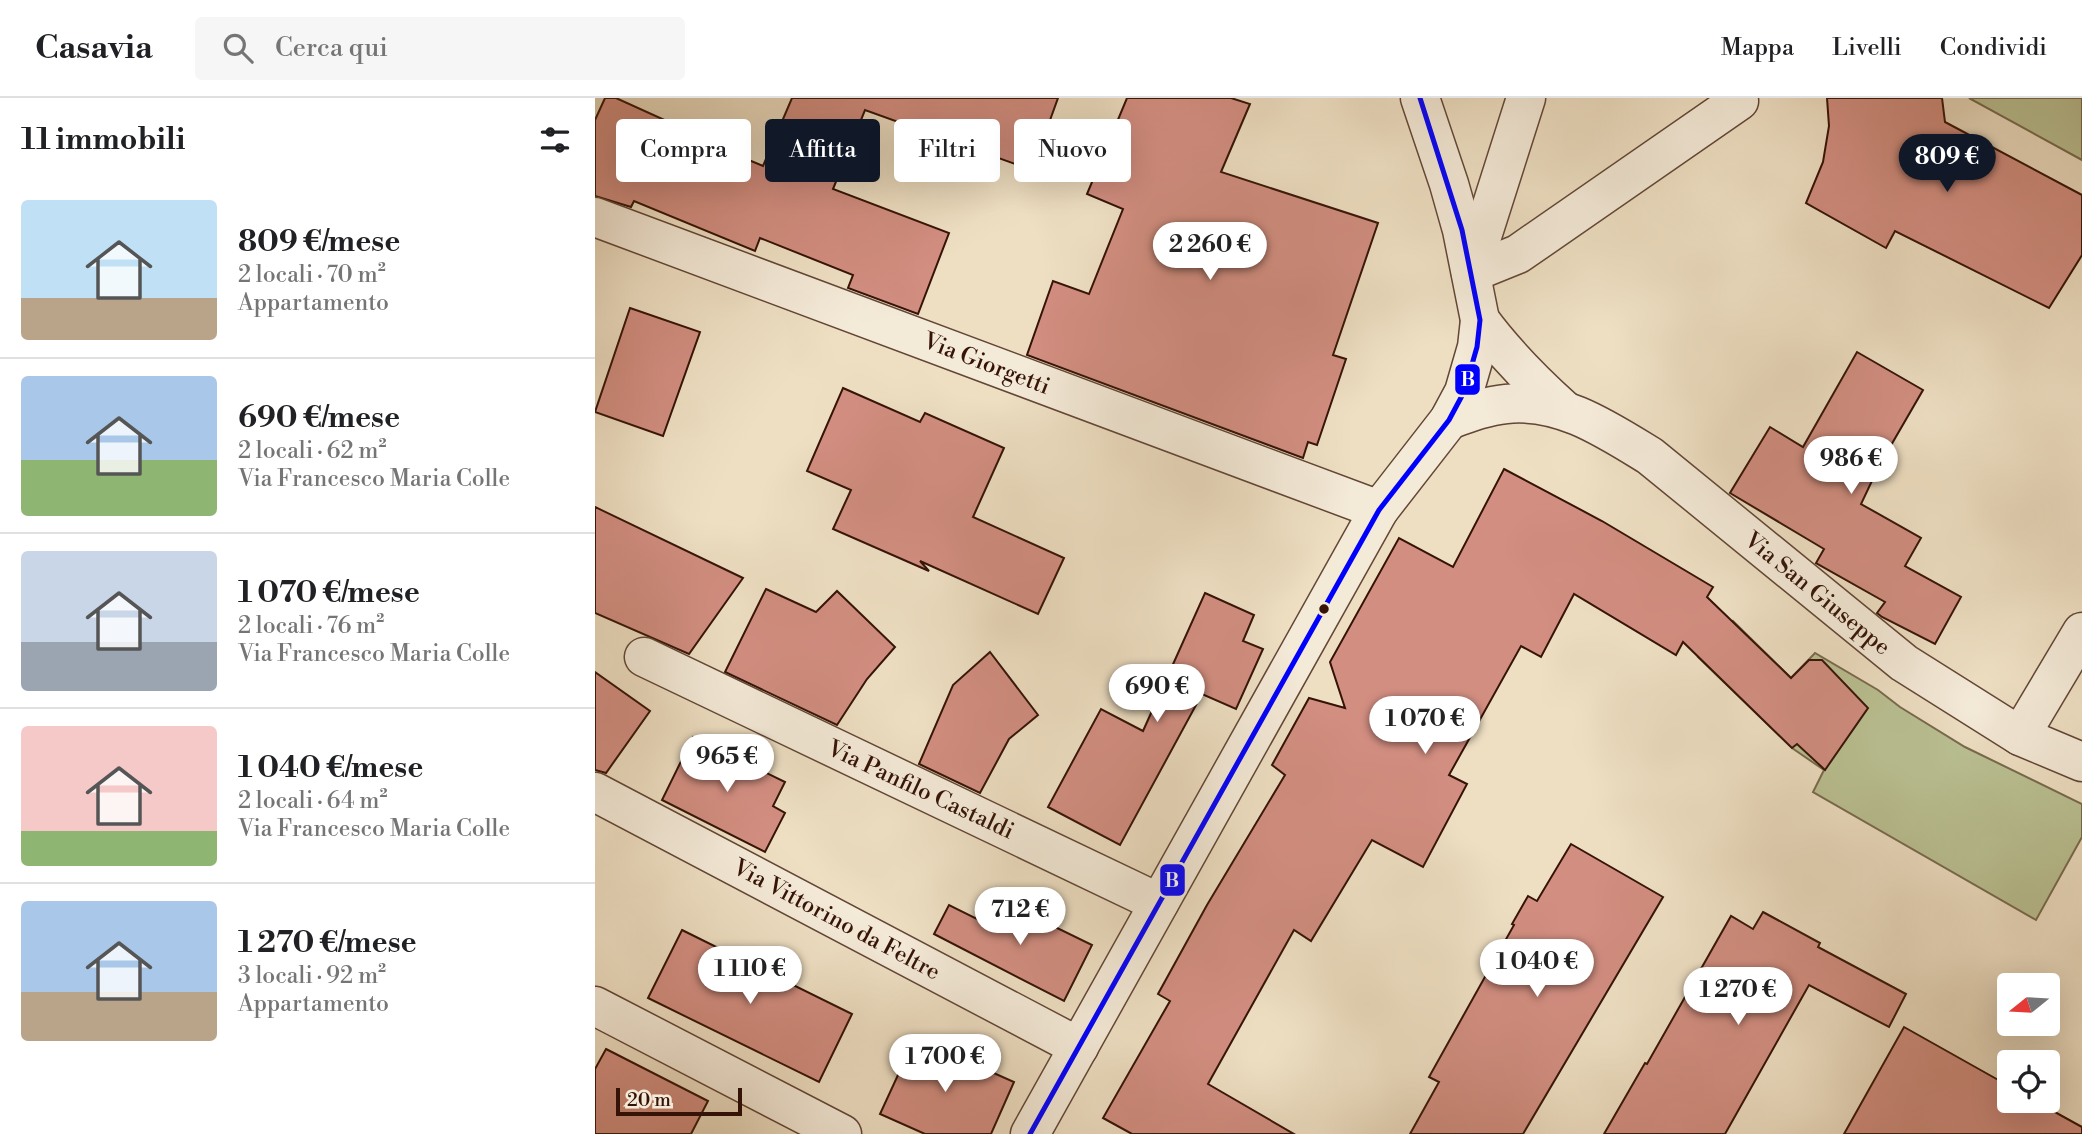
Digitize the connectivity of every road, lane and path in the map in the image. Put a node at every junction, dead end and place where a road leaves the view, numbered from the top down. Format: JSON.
{"nodes":[{"id":1,"x":1420,"y":98,"type":"edge"},
{"id":2,"x":1526,"y":98,"type":"edge"},
{"id":3,"x":1739,"y":101,"type":"dead end"},
{"id":4,"x":595,"y":216,"type":"edge"},
{"id":5,"x":1471,"y":273,"type":"junction"},
{"id":6,"x":1480,"y":320,"type":"junction"},
{"id":7,"x":1563,"y":409,"type":"junction"},
{"id":8,"x":1449,"y":420,"type":"junction"},
{"id":9,"x":1379,"y":510,"type":"junction"},
{"id":10,"x":2082,"y":632,"type":"edge"},
{"id":11,"x":644,"y":657,"type":"dead end"},
{"id":12,"x":2020,"y":736,"type":"junction"},
{"id":13,"x":2082,"y":762,"type":"edge"},
{"id":14,"x":595,"y":792,"type":"edge"},
{"id":15,"x":1159,"y":903,"type":"junction"},
{"id":16,"x":595,"y":1006,"type":"edge"},
{"id":17,"x":1079,"y":1047,"type":"junction"},
{"id":18,"x":842,"y":1134,"type":"edge"},
{"id":19,"x":1030,"y":1134,"type":"edge"}],
"edges":[{"from":1,"to":5,"type":"street"},
{"from":2,"to":5,"type":"street"},
{"from":3,"to":5,"type":"street"},
{"from":4,"to":9,"type":"street","name":"Via Giorgetti"},
{"from":5,"to":6,"type":"street"},
{"from":6,"to":7,"type":"street","name":"Via San Giuseppe"},
{"from":6,"to":8,"type":"street"},
{"from":7,"to":8,"type":"street","name":"Via San Giuseppe"},
{"from":7,"to":12,"type":"street","name":"Via San Giuseppe"},
{"from":8,"to":9,"type":"street"},
{"from":9,"to":15,"type":"street"},
{"from":10,"to":12,"type":"street"},
{"from":11,"to":15,"type":"street","name":"Via Panfilo Castaldi"},
{"from":12,"to":13,"type":"street","name":"Via San Giuseppe"},
{"from":14,"to":17,"type":"street","name":"Via Vittorino da Feltre"},
{"from":15,"to":17,"type":"street"},
{"from":16,"to":18,"type":"street"},
{"from":17,"to":19,"type":"street"}]}
